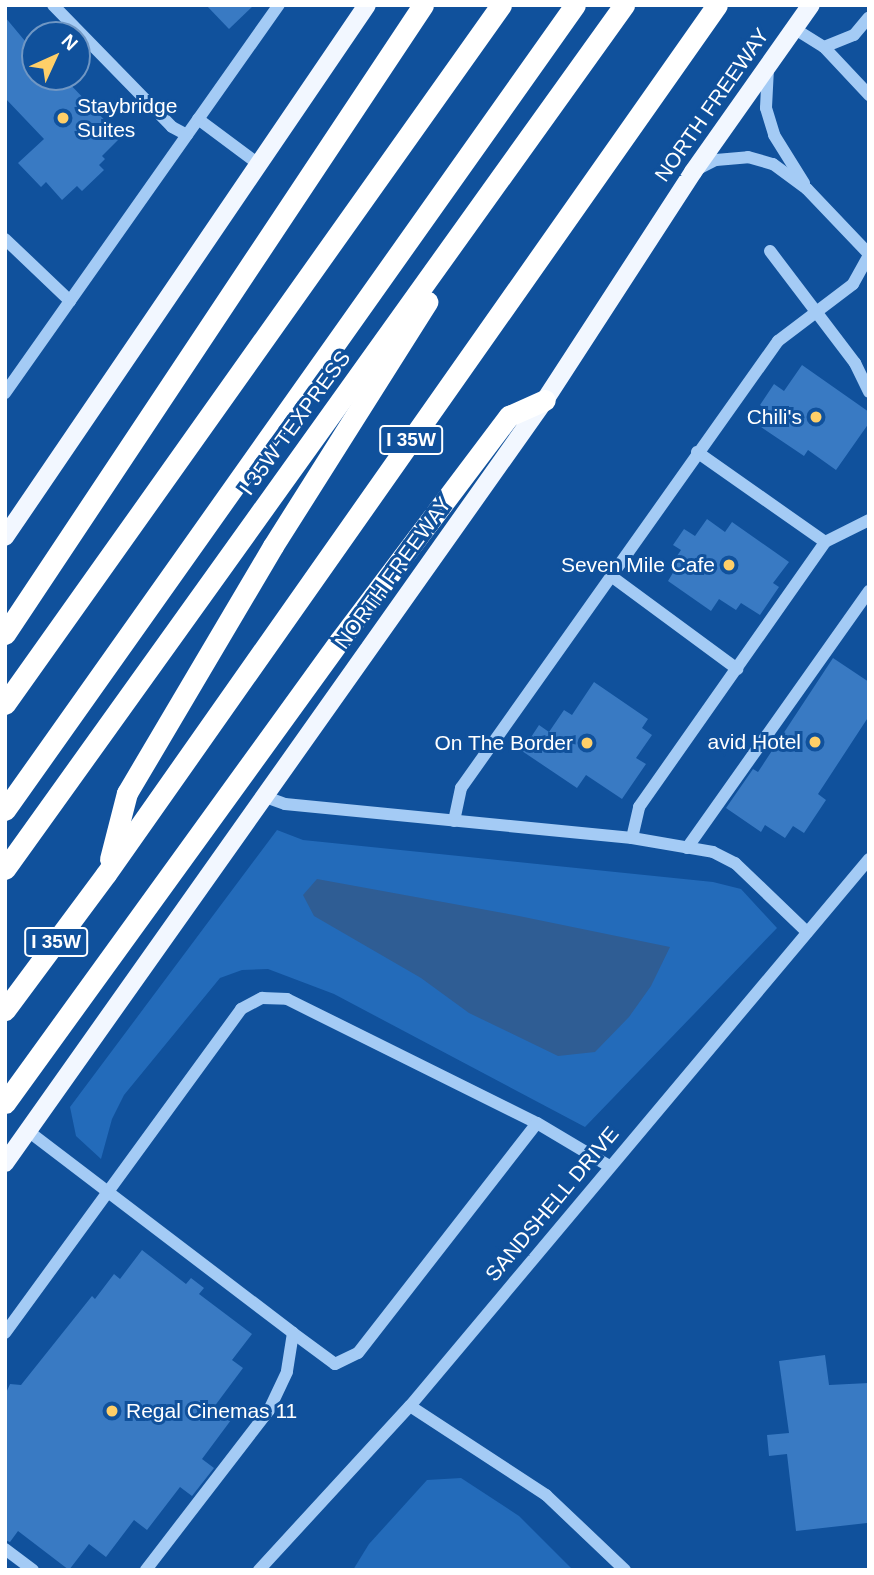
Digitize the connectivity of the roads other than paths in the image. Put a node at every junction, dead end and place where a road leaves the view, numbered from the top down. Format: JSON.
{"nodes":[{"id":1,"x":53,"y":5,"type":"edge"},
{"id":2,"x":279,"y":5,"type":"edge"},
{"id":3,"x":367,"y":5,"type":"edge"},
{"id":4,"x":423,"y":5,"type":"edge"},
{"id":5,"x":500,"y":5,"type":"edge"},
{"id":6,"x":575,"y":5,"type":"edge"},
{"id":7,"x":625,"y":5,"type":"edge"},
{"id":8,"x":716,"y":5,"type":"edge"},
{"id":9,"x":811,"y":5,"type":"edge"},
{"id":10,"x":869,"y":17,"type":"edge"},
{"id":11,"x":795,"y":29,"type":"junction"},
{"id":12,"x":824,"y":47,"type":"junction"},
{"id":13,"x":768,"y":67,"type":"junction"},
{"id":14,"x":869,"y":95,"type":"edge"},
{"id":15,"x":198,"y":119,"type":"junction"},
{"id":16,"x":542,"y":123,"type":"junction"},
{"id":17,"x":187,"y":135,"type":"junction"},
{"id":18,"x":257,"y":163,"type":"junction"},
{"id":19,"x":693,"y":172,"type":"junction"},
{"id":20,"x":807,"y":189,"type":"junction"},
{"id":21,"x":5,"y":239,"type":"edge"},
{"id":22,"x":769,"y":251,"type":"dead end"},
{"id":23,"x":869,"y":255,"type":"edge"},
{"id":24,"x":70,"y":301,"type":"junction"},
{"id":25,"x":817,"y":311,"type":"junction"},
{"id":26,"x":869,"y":392,"type":"edge"},
{"id":27,"x":5,"y":393,"type":"edge"},
{"id":28,"x":545,"y":400,"type":"junction"},
{"id":29,"x":697,"y":452,"type":"junction"},
{"id":30,"x":869,"y":520,"type":"edge"},
{"id":31,"x":5,"y":537,"type":"edge"},
{"id":32,"x":825,"y":542,"type":"junction"},
{"id":33,"x":611,"y":576,"type":"junction"},
{"id":34,"x":869,"y":592,"type":"edge"},
{"id":35,"x":5,"y":634,"type":"edge"},
{"id":36,"x":737,"y":669,"type":"junction"},
{"id":37,"x":5,"y":704,"type":"edge"},
{"id":38,"x":262,"y":796,"type":"junction"},
{"id":39,"x":5,"y":810,"type":"edge"},
{"id":40,"x":454,"y":821,"type":"junction"},
{"id":41,"x":632,"y":838,"type":"junction"},
{"id":42,"x":687,"y":848,"type":"junction"},
{"id":43,"x":869,"y":859,"type":"edge"},
{"id":44,"x":5,"y":869,"type":"edge"},
{"id":45,"x":106,"y":874,"type":"junction"},
{"id":46,"x":863,"y":875,"type":"edge"},
{"id":47,"x":807,"y":932,"type":"junction"},
{"id":48,"x":5,"y":1010,"type":"edge"},
{"id":49,"x":5,"y":1103,"type":"edge"},
{"id":50,"x":537,"y":1123,"type":"junction"},
{"id":51,"x":28,"y":1131,"type":"junction"},
{"id":52,"x":5,"y":1163,"type":"edge"},
{"id":53,"x":609,"y":1166,"type":"junction"},
{"id":54,"x":109,"y":1191,"type":"junction"},
{"id":55,"x":5,"y":1333,"type":"edge"},
{"id":56,"x":293,"y":1333,"type":"junction"},
{"id":57,"x":410,"y":1406,"type":"junction"},
{"id":58,"x":5,"y":1549,"type":"edge"},
{"id":59,"x":33,"y":1570,"type":"edge"},
{"id":60,"x":145,"y":1570,"type":"edge"},
{"id":61,"x":259,"y":1570,"type":"edge"},
{"id":62,"x":625,"y":1570,"type":"edge"}],
"edges":[{"from":1,"to":17,"type":"street"},
{"from":2,"to":15,"type":"street"},
{"from":3,"to":18,"type":"main road"},
{"from":4,"to":35,"type":"highway"},
{"from":5,"to":37,"type":"highway"},
{"from":6,"to":39,"type":"highway","name":"I 35W TEXPRESS"},
{"from":7,"to":16,"type":"highway","name":"I 35W TEXPRESS"},
{"from":8,"to":45,"type":"highway","number":"I 35W"},
{"from":9,"to":11,"type":"main road","name":"NORTH FREEWAY"},
{"from":10,"to":12,"type":"street"},
{"from":11,"to":12,"type":"street"},
{"from":11,"to":13,"type":"main road","name":"NORTH FREEWAY"},
{"from":12,"to":14,"type":"street"},
{"from":13,"to":19,"type":"main road","name":"NORTH FREEWAY"},
{"from":13,"to":20,"type":"street"},
{"from":15,"to":17,"type":"street"},
{"from":15,"to":18,"type":"street"},
{"from":16,"to":44,"type":"highway","name":"I 35W TEXPRESS"},
{"from":16,"to":45,"type":"highway"},
{"from":17,"to":24,"type":"street"},
{"from":18,"to":31,"type":"main road"},
{"from":19,"to":20,"type":"street"},
{"from":19,"to":28,"type":"main road","name":"NORTH FREEWAY"},
{"from":20,"to":23,"type":"street"},
{"from":21,"to":24,"type":"street"},
{"from":22,"to":25,"type":"street"},
{"from":23,"to":25,"type":"street"},
{"from":24,"to":27,"type":"street"},
{"from":25,"to":26,"type":"street"},
{"from":25,"to":29,"type":"street"},
{"from":28,"to":38,"type":"main road","name":"NORTH FREEWAY"},
{"from":28,"to":49,"type":"highway"},
{"from":29,"to":32,"type":"street"},
{"from":29,"to":33,"type":"street"},
{"from":30,"to":32,"type":"street"},
{"from":32,"to":36,"type":"street"},
{"from":33,"to":36,"type":"street"},
{"from":33,"to":40,"type":"street"},
{"from":34,"to":42,"type":"street"},
{"from":36,"to":41,"type":"street"},
{"from":38,"to":40,"type":"street"},
{"from":38,"to":51,"type":"main road","name":"NORTH FREEWAY"},
{"from":40,"to":41,"type":"street"},
{"from":41,"to":42,"type":"street"},
{"from":42,"to":47,"type":"street"},
{"from":43,"to":46,"type":"street","name":"SANDSHELL DRIVE"},
{"from":45,"to":48,"type":"highway","number":"I 35W"},
{"from":46,"to":47,"type":"street","name":"SANDSHELL DRIVE"},
{"from":47,"to":53,"type":"street","name":"SANDSHELL DRIVE"},
{"from":50,"to":53,"type":"street"},
{"from":50,"to":54,"type":"street"},
{"from":50,"to":56,"type":"street"},
{"from":51,"to":52,"type":"main road","name":"NORTH FREEWAY"},
{"from":51,"to":54,"type":"street"},
{"from":53,"to":57,"type":"street","name":"SANDSHELL DRIVE"},
{"from":54,"to":55,"type":"street"},
{"from":54,"to":56,"type":"street"},
{"from":56,"to":60,"type":"street"},
{"from":57,"to":61,"type":"street","name":"SANDSHELL DRIVE"},
{"from":57,"to":62,"type":"street"},
{"from":58,"to":59,"type":"street"}]}
